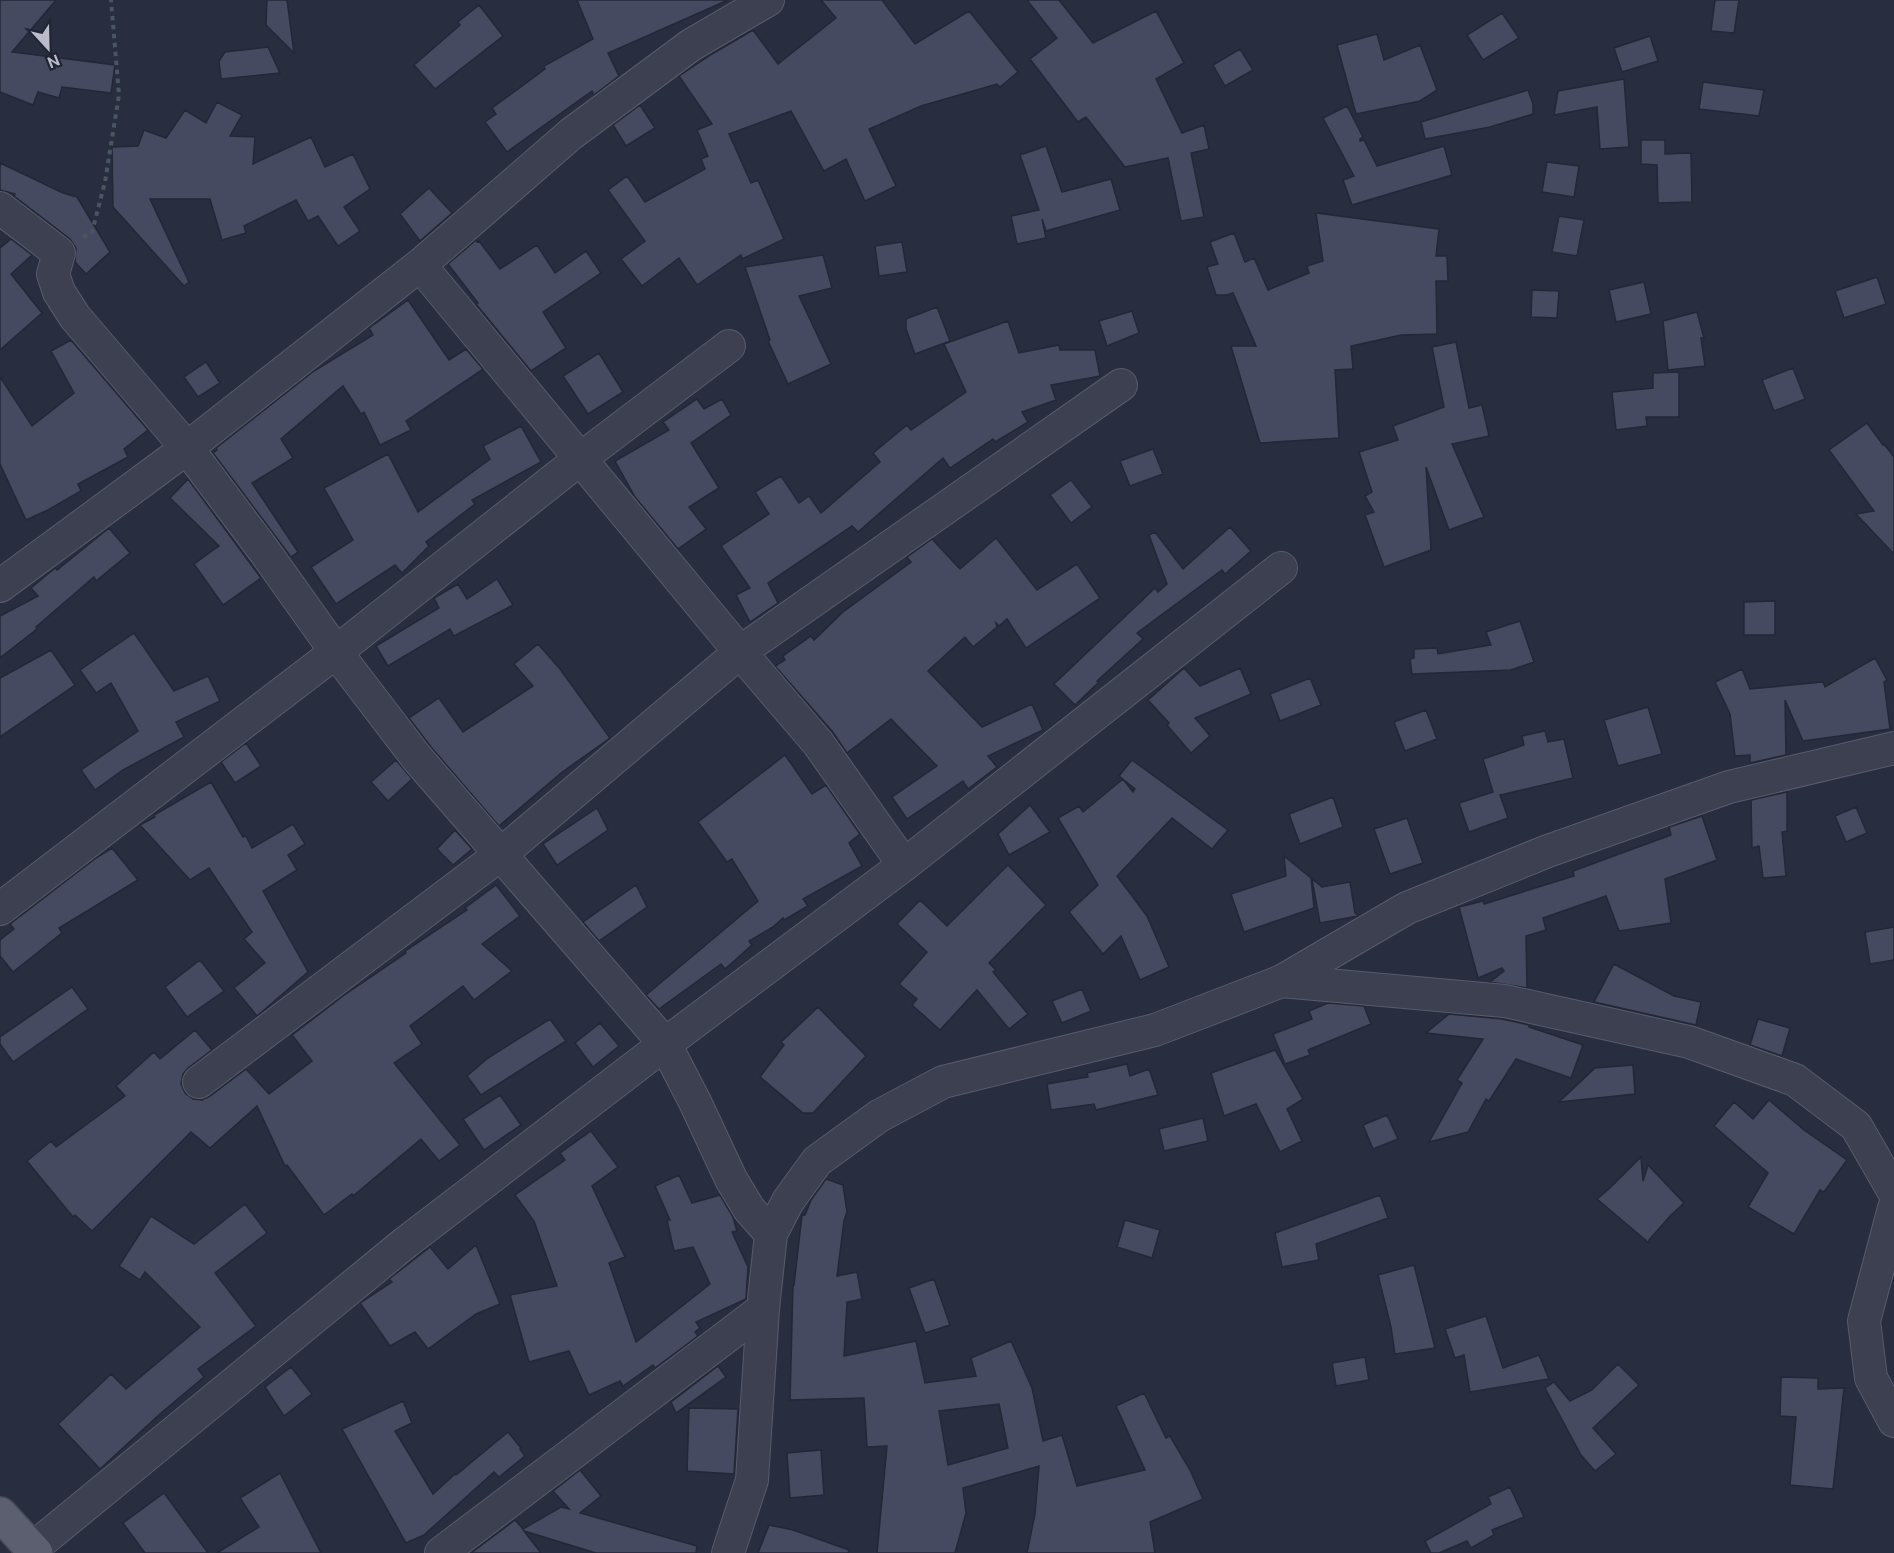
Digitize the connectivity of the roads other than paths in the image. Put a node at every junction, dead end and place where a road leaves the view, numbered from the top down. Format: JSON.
{"nodes":[{"id":1,"x":768,"y":0,"type":"edge"},
{"id":2,"x":0,"y":208,"type":"edge"},
{"id":3,"x":420,"y":265,"type":"junction"},
{"id":4,"x":729,"y":345,"type":"dead end"},
{"id":5,"x":1121,"y":385,"type":"dead end"},
{"id":6,"x":187,"y":447,"type":"junction"},
{"id":7,"x":580,"y":459,"type":"junction"},
{"id":8,"x":1281,"y":568,"type":"dead end"},
{"id":9,"x":0,"y":586,"type":"edge"},
{"id":10,"x":336,"y":652,"type":"junction"},
{"id":11,"x":740,"y":652,"type":"junction"},
{"id":12,"x":1894,"y":748,"type":"edge"},
{"id":13,"x":501,"y":854,"type":"junction"},
{"id":14,"x":904,"y":865,"type":"junction"},
{"id":15,"x":0,"y":909,"type":"edge"},
{"id":16,"x":1282,"y":981,"type":"junction"},
{"id":17,"x":665,"y":1044,"type":"junction"},
{"id":18,"x":199,"y":1082,"type":"dead end"},
{"id":19,"x":1894,"y":1192,"type":"edge"},
{"id":20,"x":1894,"y":1208,"type":"edge"},
{"id":21,"x":771,"y":1234,"type":"junction"},
{"id":22,"x":763,"y":1309,"type":"junction"},
{"id":23,"x":1894,"y":1420,"type":"edge"},
{"id":24,"x":3,"y":1524,"type":"edge"},
{"id":25,"x":34,"y":1551,"type":"edge"},
{"id":26,"x":441,"y":1553,"type":"edge"},
{"id":27,"x":728,"y":1553,"type":"edge"}],
"edges":[{"from":1,"to":3,"type":"street"},
{"from":2,"to":6,"type":"street"},
{"from":3,"to":6,"type":"street"},
{"from":3,"to":7,"type":"street"},
{"from":4,"to":7,"type":"street"},
{"from":5,"to":11,"type":"street"},
{"from":6,"to":9,"type":"street"},
{"from":6,"to":10,"type":"street"},
{"from":7,"to":10,"type":"street"},
{"from":7,"to":11,"type":"street"},
{"from":8,"to":14,"type":"street"},
{"from":10,"to":13,"type":"street"},
{"from":10,"to":15,"type":"street"},
{"from":11,"to":13,"type":"street"},
{"from":11,"to":14,"type":"street"},
{"from":12,"to":16,"type":"street"},
{"from":13,"to":17,"type":"street"},
{"from":13,"to":18,"type":"street"},
{"from":14,"to":17,"type":"street"},
{"from":16,"to":19,"type":"street"},
{"from":16,"to":21,"type":"street"},
{"from":17,"to":21,"type":"street"},
{"from":17,"to":25,"type":"street"},
{"from":20,"to":23,"type":"street"},
{"from":21,"to":22,"type":"street"},
{"from":22,"to":26,"type":"street"},
{"from":22,"to":27,"type":"street"},
{"from":24,"to":25,"type":"main road"}]}
